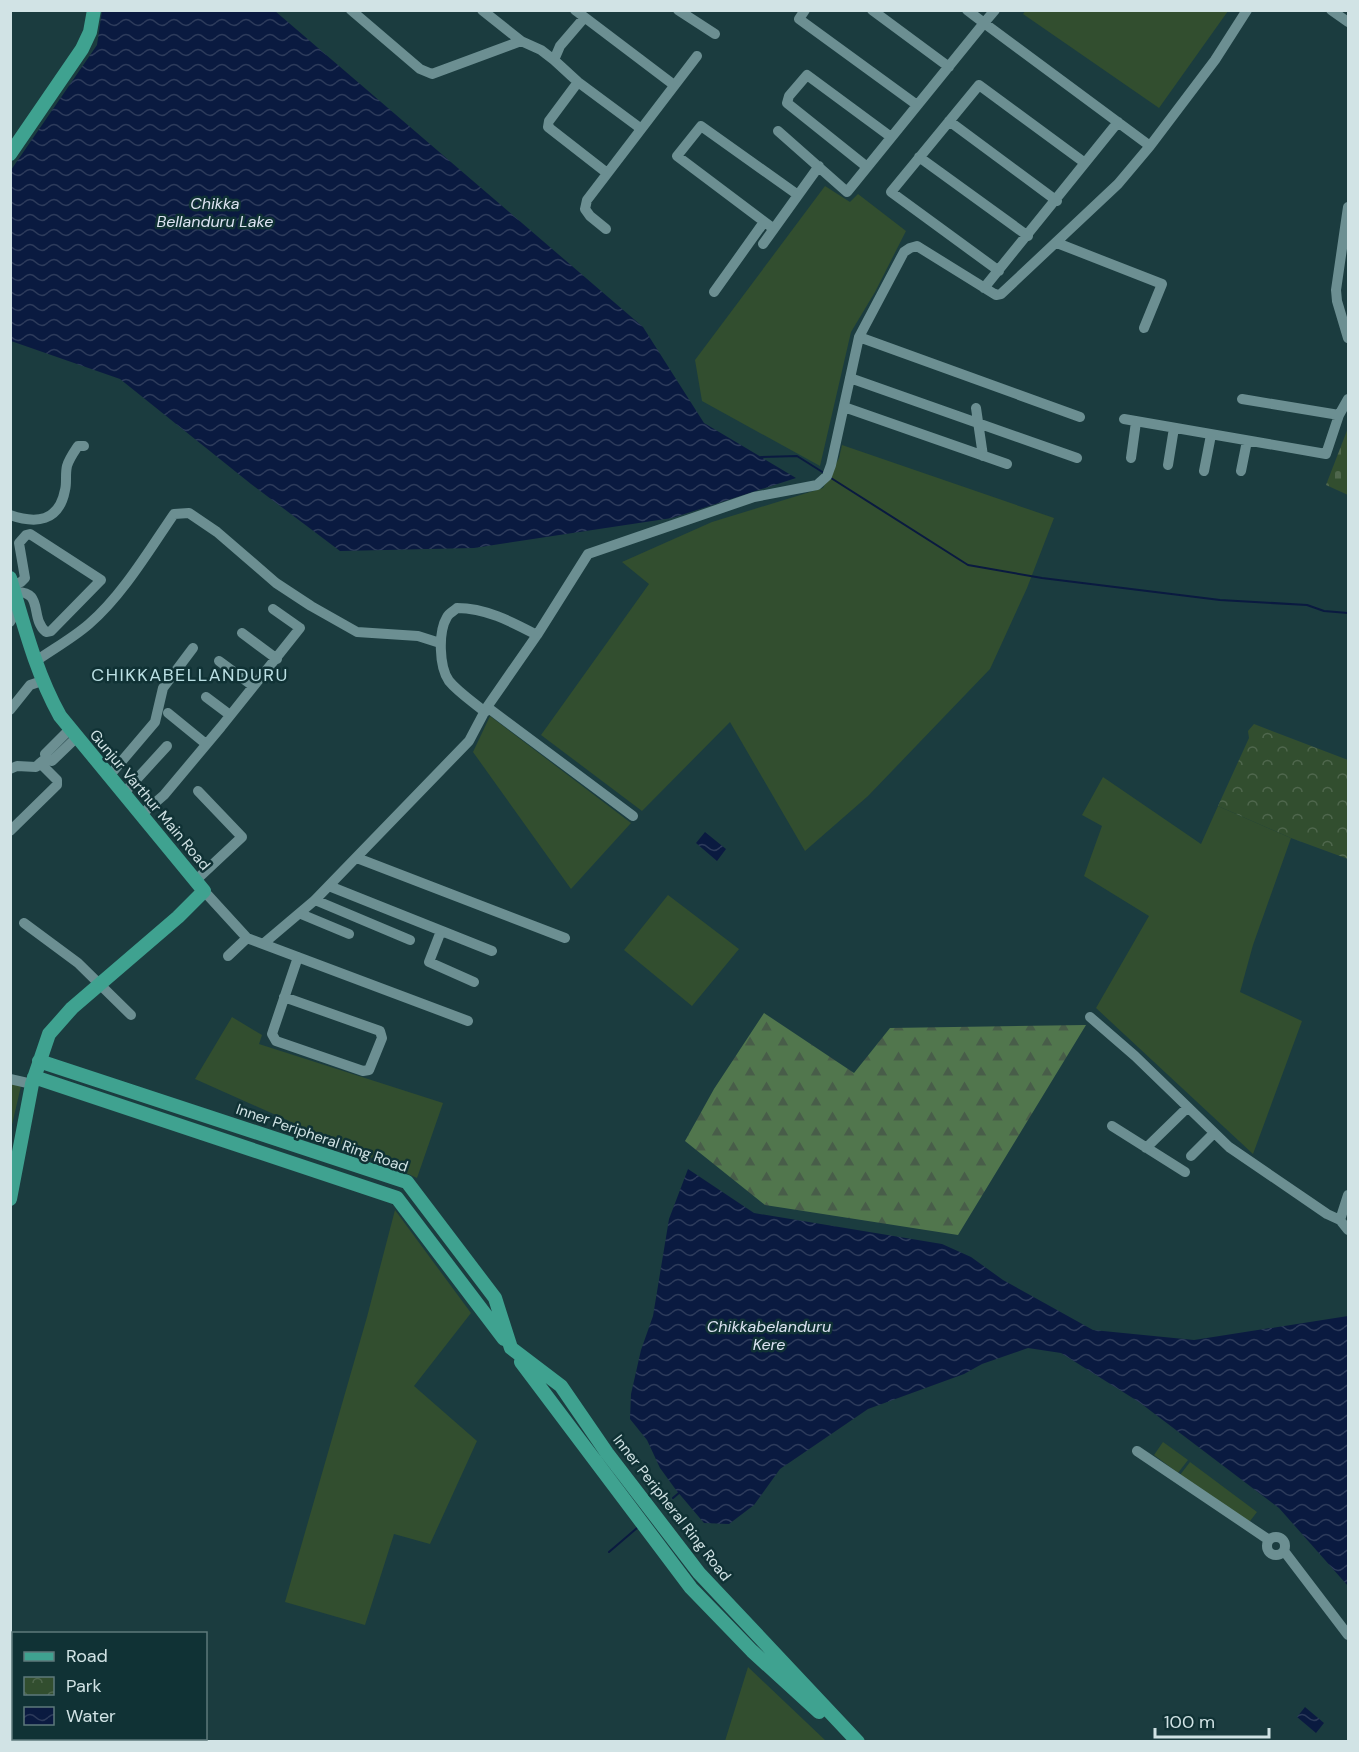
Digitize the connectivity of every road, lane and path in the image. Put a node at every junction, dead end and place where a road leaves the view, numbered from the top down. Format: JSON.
{"nodes":[{"id":1,"x":94,"y":10,"type":"edge"},
{"id":2,"x":351,"y":10,"type":"edge"},
{"id":3,"x":482,"y":10,"type":"edge"},
{"id":4,"x":678,"y":10,"type":"edge"},
{"id":5,"x":805,"y":10,"type":"edge"},
{"id":6,"x":872,"y":10,"type":"edge"},
{"id":7,"x":967,"y":10,"type":"edge"},
{"id":8,"x":995,"y":10,"type":"edge"},
{"id":9,"x":1247,"y":10,"type":"edge"},
{"id":10,"x":1331,"y":10,"type":"edge"},
{"id":11,"x":579,"y":14,"type":"edge"},
{"id":12,"x":1348,"y":22,"type":"edge"},
{"id":13,"x":984,"y":23,"type":"junction"},
{"id":14,"x":715,"y":34,"type":"dead end"},
{"id":15,"x":521,"y":41,"type":"junction"},
{"id":16,"x":697,"y":56,"type":"dead end"},
{"id":17,"x":555,"y":60,"type":"junction"},
{"id":18,"x":949,"y":67,"type":"junction"},
{"id":19,"x":578,"y":82,"type":"junction"},
{"id":20,"x":674,"y":85,"type":"junction"},
{"id":21,"x":917,"y":105,"type":"junction"},
{"id":22,"x":949,"y":121,"type":"junction"},
{"id":23,"x":1118,"y":122,"type":"junction"},
{"id":24,"x":640,"y":128,"type":"junction"},
{"id":25,"x":778,"y":131,"type":"dead end"},
{"id":26,"x":891,"y":137,"type":"junction"},
{"id":27,"x":1150,"y":146,"type":"junction"},
{"id":28,"x":10,"y":154,"type":"edge"},
{"id":29,"x":920,"y":157,"type":"junction"},
{"id":30,"x":1085,"y":163,"type":"junction"},
{"id":31,"x":819,"y":166,"type":"junction"},
{"id":32,"x":867,"y":167,"type":"junction"},
{"id":33,"x":607,"y":173,"type":"junction"},
{"id":34,"x":798,"y":195,"type":"junction"},
{"id":35,"x":1056,"y":201,"type":"junction"},
{"id":36,"x":1348,"y":209,"type":"edge"},
{"id":37,"x":764,"y":222,"type":"junction"},
{"id":38,"x":606,"y":229,"type":"dead end"},
{"id":39,"x":774,"y":230,"type":"junction"},
{"id":40,"x":1028,"y":236,"type":"junction"},
{"id":41,"x":1057,"y":243,"type":"junction"},
{"id":42,"x":763,"y":244,"type":"dead end"},
{"id":43,"x":999,"y":271,"type":"junction"},
{"id":44,"x":984,"y":288,"type":"junction"},
{"id":45,"x":714,"y":292,"type":"dead end"},
{"id":46,"x":1337,"y":301,"type":"junction"},
{"id":47,"x":1348,"y":306,"type":"edge"},
{"id":48,"x":1144,"y":328,"type":"dead end"},
{"id":49,"x":859,"y":337,"type":"junction"},
{"id":50,"x":1348,"y":338,"type":"edge"},
{"id":51,"x":850,"y":378,"type":"junction"},
{"id":52,"x":1242,"y":399,"type":"dead end"},
{"id":53,"x":1348,"y":399,"type":"edge"},
{"id":54,"x":844,"y":407,"type":"junction"},
{"id":55,"x":976,"y":408,"type":"dead end"},
{"id":56,"x":1339,"y":415,"type":"junction"},
{"id":57,"x":1080,"y":417,"type":"dead end"},
{"id":58,"x":978,"y":423,"type":"junction"},
{"id":59,"x":1174,"y":428,"type":"junction"},
{"id":60,"x":1211,"y":435,"type":"junction"},
{"id":61,"x":1247,"y":441,"type":"junction"},
{"id":62,"x":84,"y":446,"type":"dead end"},
{"id":63,"x":983,"y":456,"type":"junction"},
{"id":64,"x":1077,"y":458,"type":"dead end"},
{"id":65,"x":1131,"y":458,"type":"dead end"},
{"id":66,"x":1007,"y":464,"type":"dead end"},
{"id":67,"x":1168,"y":465,"type":"dead end"},
{"id":68,"x":1204,"y":471,"type":"dead end"},
{"id":69,"x":1241,"y":471,"type":"dead end"},
{"id":70,"x":10,"y":515,"type":"edge"},
{"id":71,"x":12,"y":585,"type":"edge"},
{"id":72,"x":18,"y":609,"type":"junction"},
{"id":73,"x":273,"y":609,"type":"dead end"},
{"id":74,"x":10,"y":622,"type":"edge"},
{"id":75,"x":242,"y":633,"type":"dead end"},
{"id":76,"x":537,"y":634,"type":"junction"},
{"id":77,"x":440,"y":643,"type":"junction"},
{"id":78,"x":193,"y":648,"type":"dead end"},
{"id":79,"x":277,"y":659,"type":"junction"},
{"id":80,"x":36,"y":661,"type":"junction"},
{"id":81,"x":219,"y":661,"type":"dead end"},
{"id":82,"x":42,"y":681,"type":"junction"},
{"id":83,"x":253,"y":686,"type":"junction"},
{"id":84,"x":206,"y":697,"type":"dead end"},
{"id":85,"x":486,"y":709,"type":"junction"},
{"id":86,"x":10,"y":710,"type":"edge"},
{"id":87,"x":168,"y":713,"type":"dead end"},
{"id":88,"x":230,"y":715,"type":"junction"},
{"id":89,"x":73,"y":733,"type":"junction"},
{"id":90,"x":206,"y":744,"type":"junction"},
{"id":91,"x":167,"y":746,"type":"dead end"},
{"id":92,"x":43,"y":760,"type":"junction"},
{"id":93,"x":10,"y":769,"type":"edge"},
{"id":94,"x":110,"y":775,"type":"junction"},
{"id":95,"x":198,"y":792,"type":"dead end"},
{"id":96,"x":124,"y":793,"type":"junction"},
{"id":97,"x":142,"y":814,"type":"junction"},
{"id":98,"x":633,"y":816,"type":"dead end"},
{"id":99,"x":10,"y":831,"type":"edge"},
{"id":100,"x":357,"y":858,"type":"junction"},
{"id":101,"x":199,"y":886,"type":"junction"},
{"id":102,"x":329,"y":886,"type":"junction"},
{"id":103,"x":315,"y":900,"type":"junction"},
{"id":104,"x":301,"y":914,"type":"junction"},
{"id":105,"x":24,"y":923,"type":"dead end"},
{"id":106,"x":441,"y":931,"type":"junction"},
{"id":107,"x":349,"y":934,"type":"dead end"},
{"id":108,"x":247,"y":938,"type":"junction"},
{"id":109,"x":565,"y":938,"type":"dead end"},
{"id":110,"x":410,"y":940,"type":"dead end"},
{"id":111,"x":263,"y":944,"type":"junction"},
{"id":112,"x":492,"y":951,"type":"dead end"},
{"id":113,"x":228,"y":956,"type":"dead end"},
{"id":114,"x":298,"y":957,"type":"junction"},
{"id":115,"x":474,"y":982,"type":"dead end"},
{"id":116,"x":99,"y":984,"type":"junction"},
{"id":117,"x":284,"y":997,"type":"junction"},
{"id":118,"x":131,"y":1015,"type":"dead end"},
{"id":119,"x":1090,"y":1017,"type":"dead end"},
{"id":120,"x":468,"y":1021,"type":"dead end"},
{"id":121,"x":39,"y":1061,"type":"junction"},
{"id":122,"x":10,"y":1078,"type":"edge"},
{"id":123,"x":33,"y":1080,"type":"junction"},
{"id":124,"x":1187,"y":1108,"type":"junction"},
{"id":125,"x":1112,"y":1126,"type":"dead end"},
{"id":126,"x":1214,"y":1133,"type":"junction"},
{"id":127,"x":1146,"y":1148,"type":"junction"},
{"id":128,"x":1191,"y":1156,"type":"dead end"},
{"id":129,"x":1185,"y":1172,"type":"dead end"},
{"id":130,"x":1348,"y":1195,"type":"edge"},
{"id":131,"x":10,"y":1199,"type":"edge"},
{"id":132,"x":1340,"y":1220,"type":"junction"},
{"id":133,"x":1348,"y":1230,"type":"edge"},
{"id":134,"x":511,"y":1348,"type":"junction"},
{"id":135,"x":1137,"y":1451,"type":"dead end"},
{"id":136,"x":1348,"y":1635,"type":"edge"},
{"id":137,"x":852,"y":1742,"type":"edge"},
{"id":138,"x":858,"y":1742,"type":"edge"}],
"edges":[{"from":1,"to":28,"type":"main road"},
{"from":2,"to":15,"type":"street"},
{"from":3,"to":15,"type":"street"},
{"from":4,"to":14,"type":"street"},
{"from":5,"to":21,"type":"street"},
{"from":6,"to":18,"type":"street"},
{"from":7,"to":13,"type":"street"},
{"from":8,"to":13,"type":"street"},
{"from":9,"to":27,"type":"street"},
{"from":10,"to":12,"type":"street"},
{"from":11,"to":17,"type":"street"},
{"from":11,"to":20,"type":"street"},
{"from":13,"to":18,"type":"street"},
{"from":13,"to":23,"type":"street"},
{"from":15,"to":17,"type":"street"},
{"from":16,"to":20,"type":"street"},
{"from":17,"to":19,"type":"street"},
{"from":18,"to":21,"type":"street"},
{"from":19,"to":24,"type":"street"},
{"from":19,"to":33,"type":"street"},
{"from":20,"to":24,"type":"street"},
{"from":21,"to":26,"type":"street"},
{"from":22,"to":29,"type":"street"},
{"from":22,"to":30,"type":"street"},
{"from":22,"to":35,"type":"street"},
{"from":23,"to":27,"type":"street"},
{"from":23,"to":30,"type":"street"},
{"from":24,"to":33,"type":"street"},
{"from":25,"to":31,"type":"street"},
{"from":26,"to":32,"type":"street"},
{"from":26,"to":32,"type":"street"},
{"from":27,"to":41,"type":"street"},
{"from":29,"to":40,"type":"street"},
{"from":29,"to":43,"type":"street"},
{"from":30,"to":35,"type":"street"},
{"from":31,"to":32,"type":"street"},
{"from":31,"to":34,"type":"street"},
{"from":33,"to":38,"type":"street"},
{"from":34,"to":37,"type":"street"},
{"from":34,"to":39,"type":"street"},
{"from":35,"to":40,"type":"street"},
{"from":36,"to":46,"type":"street"},
{"from":37,"to":39,"type":"street"},
{"from":37,"to":45,"type":"street"},
{"from":39,"to":42,"type":"street"},
{"from":40,"to":43,"type":"street"},
{"from":41,"to":44,"type":"street"},
{"from":41,"to":48,"type":"street"},
{"from":43,"to":44,"type":"street"},
{"from":44,"to":49,"type":"street"},
{"from":46,"to":47,"type":"street"},
{"from":46,"to":50,"type":"street"},
{"from":49,"to":51,"type":"street"},
{"from":49,"to":57,"type":"street"},
{"from":51,"to":54,"type":"street"},
{"from":51,"to":58,"type":"street"},
{"from":52,"to":56,"type":"street"},
{"from":53,"to":56,"type":"street"},
{"from":54,"to":63,"type":"street"},
{"from":54,"to":76,"type":"street"},
{"from":55,"to":58,"type":"street"},
{"from":56,"to":61,"type":"street"},
{"from":58,"to":63,"type":"street"},
{"from":58,"to":64,"type":"street"},
{"from":59,"to":60,"type":"street"},
{"from":59,"to":65,"type":"street"},
{"from":59,"to":67,"type":"street"},
{"from":60,"to":61,"type":"street"},
{"from":60,"to":68,"type":"street"},
{"from":61,"to":69,"type":"street"},
{"from":62,"to":70,"type":"street"},
{"from":63,"to":66,"type":"street"},
{"from":71,"to":71,"type":"street"},
{"from":71,"to":72,"type":"main road","name":"Gunjur Varthur Main Road"},
{"from":72,"to":74,"type":"street"},
{"from":72,"to":80,"type":"main road","name":"Gunjur Varthur Main Road"},
{"from":73,"to":79,"type":"street"},
{"from":75,"to":79,"type":"street"},
{"from":76,"to":77,"type":"street"},
{"from":76,"to":85,"type":"street"},
{"from":77,"to":80,"type":"street"},
{"from":77,"to":85,"type":"street"},
{"from":78,"to":94,"type":"street"},
{"from":79,"to":83,"type":"street"},
{"from":80,"to":82,"type":"main road","name":"Gunjur Varthur Main Road"},
{"from":81,"to":83,"type":"street"},
{"from":82,"to":86,"type":"street"},
{"from":82,"to":89,"type":"main road","name":"Gunjur Varthur Main Road"},
{"from":83,"to":88,"type":"street"},
{"from":84,"to":88,"type":"street"},
{"from":85,"to":98,"type":"street"},
{"from":85,"to":100,"type":"street"},
{"from":87,"to":90,"type":"street"},
{"from":88,"to":90,"type":"street"},
{"from":89,"to":92,"type":"street"},
{"from":89,"to":94,"type":"main road","name":"Gunjur Varthur Main Road"},
{"from":90,"to":97,"type":"street"},
{"from":91,"to":96,"type":"street"},
{"from":92,"to":93,"type":"street"},
{"from":92,"to":99,"type":"street"},
{"from":94,"to":96,"type":"main road","name":"Gunjur Varthur Main Road"},
{"from":95,"to":101,"type":"street"},
{"from":96,"to":97,"type":"main road","name":"Gunjur Varthur Main Road"},
{"from":97,"to":101,"type":"main road","name":"Gunjur Varthur Main Road"},
{"from":100,"to":102,"type":"street"},
{"from":100,"to":109,"type":"street"},
{"from":101,"to":108,"type":"street"},
{"from":101,"to":116,"type":"main road","name":"Gunjur Varthur Main Road"},
{"from":102,"to":103,"type":"street"},
{"from":102,"to":106,"type":"street"},
{"from":103,"to":104,"type":"street"},
{"from":103,"to":110,"type":"street"},
{"from":104,"to":107,"type":"street"},
{"from":104,"to":111,"type":"street"},
{"from":105,"to":116,"type":"street"},
{"from":106,"to":112,"type":"street"},
{"from":106,"to":115,"type":"street"},
{"from":108,"to":111,"type":"street"},
{"from":108,"to":113,"type":"street"},
{"from":111,"to":114,"type":"street"},
{"from":114,"to":117,"type":"street"},
{"from":114,"to":120,"type":"street"},
{"from":116,"to":118,"type":"street"},
{"from":116,"to":121,"type":"main road","name":"Gunjur Varthur Main Road"},
{"from":117,"to":117,"type":"street"},
{"from":119,"to":124,"type":"street"},
{"from":121,"to":123,"type":"main road","name":"Gunjur Varthur Main Road"},
{"from":121,"to":134,"type":"main road","name":"Inner Peripheral Ring Road"},
{"from":122,"to":123,"type":"street"},
{"from":123,"to":131,"type":"main road","name":"Gunjur Varthur Main Road"},
{"from":123,"to":134,"type":"main road","name":"Inner Peripheral Ring Road"},
{"from":124,"to":126,"type":"street"},
{"from":124,"to":127,"type":"street"},
{"from":125,"to":127,"type":"street"},
{"from":126,"to":128,"type":"street"},
{"from":126,"to":132,"type":"street"},
{"from":127,"to":129,"type":"street"},
{"from":130,"to":132,"type":"street"},
{"from":132,"to":133,"type":"street"},
{"from":134,"to":137,"type":"main road","name":"Inner Peripheral Ring Road"},
{"from":134,"to":138,"type":"main road","name":"Inner Peripheral Ring Road"},
{"from":135,"to":136,"type":"street"}]}
